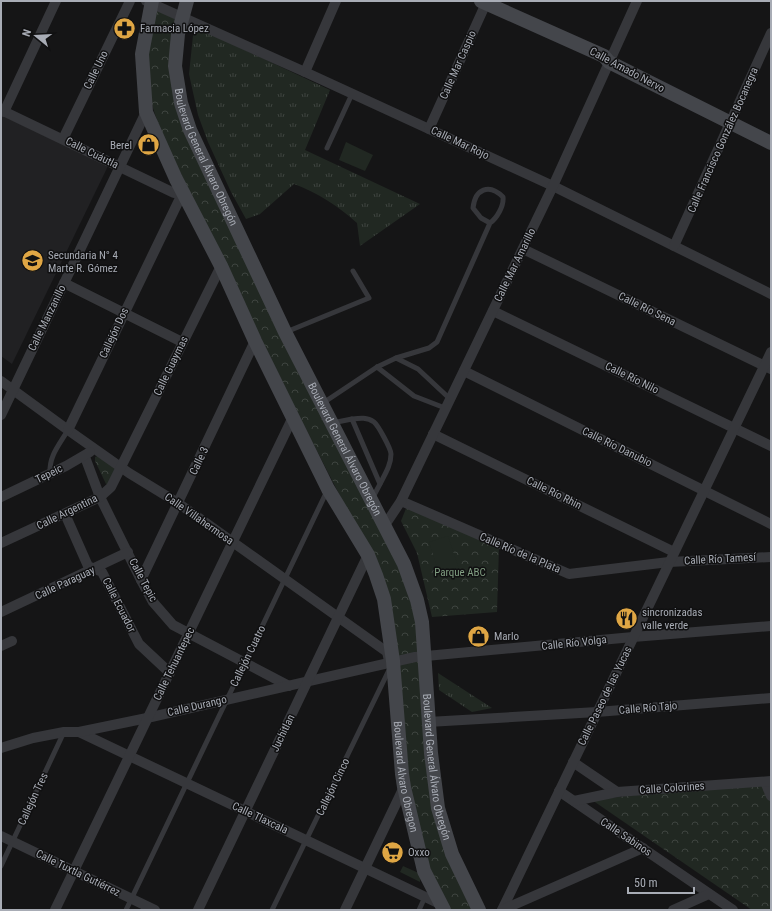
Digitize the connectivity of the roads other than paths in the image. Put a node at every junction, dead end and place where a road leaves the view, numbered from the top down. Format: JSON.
{"nodes":[{"id":1,"x":56,"y":1,"type":"edge"},
{"id":2,"x":130,"y":1,"type":"edge"},
{"id":3,"x":187,"y":1,"type":"edge"},
{"id":4,"x":336,"y":1,"type":"edge"},
{"id":5,"x":637,"y":1,"type":"edge"},
{"id":6,"x":150,"y":2,"type":"edge"},
{"id":7,"x":484,"y":2,"type":"edge"},
{"id":8,"x":182,"y":16,"type":"junction"},
{"id":9,"x":771,"y":33,"type":"edge"},
{"id":10,"x":609,"y":62,"type":"junction"},
{"id":11,"x":305,"y":72,"type":"junction"},
{"id":12,"x":352,"y":94,"type":"junction"},
{"id":13,"x":3,"y":111,"type":"edge"},
{"id":14,"x":146,"y":112,"type":"junction"},
{"id":15,"x":730,"y":124,"type":"junction"},
{"id":16,"x":429,"y":128,"type":"junction"},
{"id":17,"x":63,"y":139,"type":"junction"},
{"id":18,"x":771,"y":143,"type":"edge"},
{"id":19,"x":327,"y":148,"type":"dead end"},
{"id":20,"x":120,"y":167,"type":"junction"},
{"id":21,"x":553,"y":186,"type":"junction"},
{"id":22,"x":183,"y":192,"type":"junction"},
{"id":23,"x":490,"y":223,"type":"junction"},
{"id":24,"x":674,"y":246,"type":"junction"},
{"id":25,"x":524,"y":249,"type":"junction"},
{"id":26,"x":221,"y":266,"type":"junction"},
{"id":27,"x":353,"y":271,"type":"dead end"},
{"id":28,"x":64,"y":283,"type":"junction"},
{"id":29,"x":771,"y":294,"type":"edge"},
{"id":30,"x":493,"y":311,"type":"junction"},
{"id":31,"x":123,"y":313,"type":"junction"},
{"id":32,"x":285,"y":332,"type":"junction"},
{"id":33,"x":255,"y":341,"type":"junction"},
{"id":34,"x":182,"y":342,"type":"junction"},
{"id":35,"x":771,"y":352,"type":"edge"},
{"id":36,"x":396,"y":358,"type":"junction"},
{"id":37,"x":377,"y":367,"type":"junction"},
{"id":38,"x":768,"y":367,"type":"edge"},
{"id":39,"x":464,"y":371,"type":"junction"},
{"id":40,"x":1,"y":381,"type":"edge"},
{"id":41,"x":13,"y":390,"type":"junction"},
{"id":42,"x":449,"y":398,"type":"junction"},
{"id":43,"x":322,"y":403,"type":"junction"},
{"id":44,"x":445,"y":408,"type":"junction"},
{"id":45,"x":1,"y":414,"type":"edge"},
{"id":46,"x":293,"y":418,"type":"junction"},
{"id":47,"x":352,"y":419,"type":"junction"},
{"id":48,"x":332,"y":423,"type":"junction"},
{"id":49,"x":735,"y":428,"type":"junction"},
{"id":50,"x":68,"y":430,"type":"junction"},
{"id":51,"x":433,"y":434,"type":"junction"},
{"id":52,"x":771,"y":446,"type":"edge"},
{"id":53,"x":95,"y":448,"type":"junction"},
{"id":54,"x":85,"y":456,"type":"junction"},
{"id":55,"x":122,"y":467,"type":"junction"},
{"id":56,"x":50,"y":474,"type":"junction"},
{"id":57,"x":380,"y":484,"type":"junction"},
{"id":58,"x":328,"y":489,"type":"junction"},
{"id":59,"x":704,"y":490,"type":"junction"},
{"id":60,"x":1,"y":497,"type":"edge"},
{"id":61,"x":100,"y":497,"type":"junction"},
{"id":62,"x":372,"y":500,"type":"junction"},
{"id":63,"x":400,"y":501,"type":"junction"},
{"id":64,"x":178,"y":503,"type":"junction"},
{"id":65,"x":66,"y":514,"type":"junction"},
{"id":66,"x":771,"y":524,"type":"edge"},
{"id":67,"x":385,"y":525,"type":"junction"},
{"id":68,"x":1,"y":543,"type":"edge"},
{"id":69,"x":233,"y":543,"type":"junction"},
{"id":70,"x":128,"y":552,"type":"junction"},
{"id":71,"x":674,"y":552,"type":"junction"},
{"id":72,"x":368,"y":555,"type":"junction"},
{"id":73,"x":771,"y":557,"type":"edge"},
{"id":74,"x":669,"y":562,"type":"junction"},
{"id":75,"x":93,"y":569,"type":"junction"},
{"id":76,"x":141,"y":580,"type":"junction"},
{"id":77,"x":285,"y":580,"type":"junction"},
{"id":78,"x":1,"y":612,"type":"edge"},
{"id":79,"x":338,"y":618,"type":"junction"},
{"id":80,"x":771,"y":626,"type":"edge"},
{"id":81,"x":188,"y":634,"type":"junction"},
{"id":82,"x":633,"y":637,"type":"junction"},
{"id":83,"x":12,"y":641,"type":"dead end"},
{"id":84,"x":1,"y":646,"type":"edge"},
{"id":85,"x":425,"y":656,"type":"junction"},
{"id":86,"x":391,"y":662,"type":"junction"},
{"id":87,"x":244,"y":663,"type":"junction"},
{"id":88,"x":170,"y":673,"type":"junction"},
{"id":89,"x":308,"y":682,"type":"junction"},
{"id":90,"x":289,"y":686,"type":"junction"},
{"id":91,"x":771,"y":698,"type":"edge"},
{"id":92,"x":227,"y":700,"type":"junction"},
{"id":93,"x":597,"y":712,"type":"junction"},
{"id":94,"x":147,"y":718,"type":"junction"},
{"id":95,"x":428,"y":722,"type":"junction"},
{"id":96,"x":64,"y":732,"type":"junction"},
{"id":97,"x":79,"y":732,"type":"junction"},
{"id":98,"x":1,"y":748,"type":"edge"},
{"id":99,"x":128,"y":756,"type":"junction"},
{"id":100,"x":573,"y":762,"type":"junction"},
{"id":101,"x":768,"y":782,"type":"edge"},
{"id":102,"x":187,"y":783,"type":"junction"},
{"id":103,"x":404,"y":787,"type":"junction"},
{"id":104,"x":559,"y":791,"type":"junction"},
{"id":105,"x":617,"y":792,"type":"junction"},
{"id":106,"x":771,"y":796,"type":"edge"},
{"id":107,"x":574,"y":801,"type":"junction"},
{"id":108,"x":246,"y":811,"type":"junction"},
{"id":109,"x":1,"y":836,"type":"edge"},
{"id":110,"x":307,"y":840,"type":"junction"},
{"id":111,"x":12,"y":842,"type":"junction"},
{"id":112,"x":643,"y":848,"type":"junction"},
{"id":113,"x":1,"y":866,"type":"edge"},
{"id":114,"x":365,"y":868,"type":"junction"},
{"id":115,"x":73,"y":872,"type":"junction"},
{"id":116,"x":709,"y":894,"type":"junction"},
{"id":117,"x":425,"y":897,"type":"junction"},
{"id":118,"x":131,"y":899,"type":"junction"},
{"id":119,"x":442,"y":907,"type":"edge"},
{"id":120,"x":54,"y":910,"type":"edge"},
{"id":121,"x":126,"y":910,"type":"edge"},
{"id":122,"x":155,"y":910,"type":"edge"},
{"id":123,"x":198,"y":910,"type":"edge"},
{"id":124,"x":272,"y":910,"type":"edge"},
{"id":125,"x":345,"y":910,"type":"edge"},
{"id":126,"x":419,"y":910,"type":"edge"},
{"id":127,"x":479,"y":910,"type":"edge"},
{"id":128,"x":502,"y":910,"type":"edge"},
{"id":129,"x":673,"y":910,"type":"edge"},
{"id":130,"x":733,"y":910,"type":"edge"}],
"edges":[{"from":1,"to":13,"type":"street"},
{"from":2,"to":17,"type":"street","name":"Calle Uno"},
{"from":3,"to":8,"type":"main road","name":"Boulevard General Álvaro Obregón"},
{"from":4,"to":11,"type":"street"},
{"from":5,"to":10,"type":"street","name":"Calle Mar Amarillo"},
{"from":6,"to":8,"type":"street","name":"Calle Mar Rojo"},
{"from":6,"to":14,"type":"main road"},
{"from":7,"to":10,"type":"main road","name":"Calle Amado Nervo"},
{"from":7,"to":16,"type":"street","name":"Calle Mar Caspio"},
{"from":8,"to":11,"type":"street","name":"Calle Mar Rojo"},
{"from":8,"to":32,"type":"main road","name":"Boulevard General Álvaro Obregón"},
{"from":9,"to":15,"type":"street","name":"Calle Francisco González Bocanegra"},
{"from":10,"to":15,"type":"main road","name":"Calle Amado Nervo"},
{"from":10,"to":21,"type":"street","name":"Calle Mar Amarillo"},
{"from":11,"to":12,"type":"street","name":"Calle Mar Rojo"},
{"from":12,"to":16,"type":"street","name":"Calle Mar Rojo"},
{"from":12,"to":19,"type":"lane"},
{"from":13,"to":17,"type":"street","name":"Calle Cuáutla"},
{"from":14,"to":20,"type":"street","name":"Calle Manzanillo"},
{"from":14,"to":22,"type":"main road"},
{"from":15,"to":18,"type":"main road","name":"Calle Amado Nervo"},
{"from":15,"to":24,"type":"street","name":"Calle Francisco González Bocanegra"},
{"from":16,"to":21,"type":"street","name":"Calle Mar Rojo"},
{"from":17,"to":20,"type":"street","name":"Calle Cuáutla"},
{"from":20,"to":22,"type":"street","name":"Calle Cuáutla"},
{"from":20,"to":28,"type":"street","name":"Calle Manzanillo"},
{"from":21,"to":24,"type":"street","name":"Calle Mar Rojo"},
{"from":21,"to":25,"type":"street","name":"Calle Mar Amarillo"},
{"from":22,"to":26,"type":"main road"},
{"from":22,"to":31,"type":"street","name":"Callejón Dos"},
{"from":23,"to":23,"type":"lane"},
{"from":23,"to":36,"type":"lane"},
{"from":24,"to":29,"type":"street","name":"Calle Mar Rojo"},
{"from":25,"to":30,"type":"street","name":"Calle Mar Amarillo"},
{"from":25,"to":38,"type":"street","name":"Calle Río Sena"},
{"from":26,"to":33,"type":"main road"},
{"from":26,"to":34,"type":"street","name":"Calle Guaymas"},
{"from":27,"to":32,"type":"lane"},
{"from":28,"to":31,"type":"street"},
{"from":28,"to":41,"type":"street","name":"Calle Manzanillo"},
{"from":30,"to":39,"type":"street","name":"Calle Mar Amarillo"},
{"from":30,"to":49,"type":"street","name":"Calle Río Nilo"},
{"from":31,"to":34,"type":"street"},
{"from":31,"to":50,"type":"street","name":"Callejón Dos"},
{"from":32,"to":43,"type":"main road","name":"Boulevard General Álvaro Obregón"},
{"from":33,"to":46,"type":"main road"},
{"from":33,"to":64,"type":"street","name":"Calle 3"},
{"from":34,"to":55,"type":"street","name":"Calle Guaymas"},
{"from":35,"to":38,"type":"street","name":"Calle Paseo de las Yucas"},
{"from":36,"to":37,"type":"lane"},
{"from":36,"to":42,"type":"lane"},
{"from":37,"to":43,"type":"lane"},
{"from":37,"to":44,"type":"lane"},
{"from":38,"to":49,"type":"street","name":"Calle Paseo de las Yucas"},
{"from":39,"to":42,"type":"street","name":"Calle Mar Amarillo"},
{"from":39,"to":59,"type":"street","name":"Calle Río Danubio"},
{"from":40,"to":41,"type":"street","name":"Calle Villahermosa"},
{"from":41,"to":45,"type":"street","name":"Calle Manzanillo"},
{"from":41,"to":50,"type":"street","name":"Calle Villahermosa"},
{"from":42,"to":44,"type":"street","name":"Calle Mar Amarillo"},
{"from":43,"to":48,"type":"main road","name":"Boulevard General Álvaro Obregón"},
{"from":44,"to":51,"type":"street","name":"Calle Mar Amarillo"},
{"from":46,"to":58,"type":"main road"},
{"from":46,"to":69,"type":"street","name":"Calle Tehuantepec"},
{"from":47,"to":48,"type":"lane"},
{"from":47,"to":57,"type":"lane"},
{"from":47,"to":57,"type":"lane"},
{"from":48,"to":62,"type":"main road","name":"Boulevard General Álvaro Obregón"},
{"from":49,"to":52,"type":"street","name":"Calle Río Nilo"},
{"from":49,"to":59,"type":"street","name":"Calle Paseo de las Yucas"},
{"from":50,"to":53,"type":"street","name":"Calle Villahermosa"},
{"from":50,"to":56,"type":"lane","name":"Callejón Dos"},
{"from":51,"to":63,"type":"street","name":"Calle Mar Amarillo"},
{"from":51,"to":71,"type":"street","name":"Calle Río Rhin"},
{"from":53,"to":54,"type":"street","name":"Tepeic"},
{"from":53,"to":55,"type":"street","name":"Calle Villahermosa"},
{"from":54,"to":56,"type":"street","name":"Tepeic"},
{"from":54,"to":61,"type":"street","name":"Calle Tepic"},
{"from":55,"to":61,"type":"street","name":"Calle Argentina"},
{"from":55,"to":64,"type":"street","name":"Calle Villahermosa"},
{"from":56,"to":60,"type":"street","name":"Tepeic"},
{"from":57,"to":62,"type":"lane"},
{"from":58,"to":72,"type":"main road"},
{"from":58,"to":77,"type":"lane","name":"Callejón Cuatro"},
{"from":59,"to":66,"type":"street","name":"Calle Río Danubio"},
{"from":59,"to":71,"type":"street","name":"Calle Paseo de las Yucas"},
{"from":61,"to":65,"type":"street","name":"Calle Argentina"},
{"from":61,"to":70,"type":"street","name":"Calle Tepic"},
{"from":62,"to":67,"type":"main road","name":"Boulevard General Álvaro Obregón"},
{"from":63,"to":67,"type":"street","name":"Calle Mar Amarillo"},
{"from":63,"to":74,"type":"street","name":"Calle Río de la Plata"},
{"from":64,"to":69,"type":"street","name":"Calle Villahermosa"},
{"from":64,"to":76,"type":"street","name":"Calle 3"},
{"from":65,"to":68,"type":"street","name":"Calle Argentina"},
{"from":65,"to":75,"type":"street","name":"Calle Ecuador"},
{"from":67,"to":85,"type":"main road","name":"Boulevard General Álvaro Obregón"},
{"from":69,"to":77,"type":"street","name":"Calle Villahermosa"},
{"from":69,"to":81,"type":"street","name":"Calle Tehuantepec"},
{"from":70,"to":75,"type":"street","name":"Calle Paraguay"},
{"from":70,"to":76,"type":"street","name":"Calle Tepic"},
{"from":71,"to":74,"type":"street","name":"Calle Paseo de las Yucas"},
{"from":72,"to":79,"type":"street","name":"Juchitlan"},
{"from":72,"to":86,"type":"main road"},
{"from":73,"to":74,"type":"street","name":"Calle Río Tamesí"},
{"from":74,"to":82,"type":"street","name":"Calle Paseo de las Yucas"},
{"from":75,"to":78,"type":"street","name":"Calle Paraguay"},
{"from":75,"to":88,"type":"street","name":"Calle Ecuador"},
{"from":76,"to":81,"type":"street","name":"Calle Tepic"},
{"from":77,"to":79,"type":"street","name":"Calle Villahermosa"},
{"from":77,"to":87,"type":"lane","name":"Callejón Cuatro"},
{"from":79,"to":86,"type":"street","name":"Calle Villahermosa"},
{"from":79,"to":89,"type":"street","name":"Juchitlan"},
{"from":80,"to":82,"type":"street","name":"Calle Río Volga"},
{"from":81,"to":87,"type":"street","name":"Calle Tepic"},
{"from":81,"to":88,"type":"street","name":"Calle Tehuantepec"},
{"from":82,"to":85,"type":"street","name":"Calle Río Volga"},
{"from":82,"to":93,"type":"street","name":"Calle Paseo de las Yucas"},
{"from":83,"to":84,"type":"street"},
{"from":85,"to":86,"type":"street","name":"Calle Río Volga"},
{"from":85,"to":95,"type":"main road","name":"Boulevard General Álvaro Obregón"},
{"from":86,"to":89,"type":"street","name":"Calle Durango"},
{"from":86,"to":103,"type":"main road","name":"Boulevard Alvaro Obregon"},
{"from":86,"to":110,"type":"lane","name":"Callejón Cinco"},
{"from":87,"to":90,"type":"street","name":"Calle Tepic"},
{"from":87,"to":92,"type":"lane","name":"Callejón Cuatro"},
{"from":88,"to":94,"type":"street","name":"Calle Tehuantepec"},
{"from":89,"to":90,"type":"street","name":"Calle Durango"},
{"from":89,"to":108,"type":"street","name":"Juchitlan"},
{"from":90,"to":92,"type":"street","name":"Calle Durango"},
{"from":91,"to":93,"type":"street","name":"Calle Río Tajo"},
{"from":92,"to":94,"type":"street","name":"Calle Durango"},
{"from":92,"to":102,"type":"lane","name":"Callejón Cuatro"},
{"from":93,"to":95,"type":"street","name":"Calle Río Tajo"},
{"from":93,"to":100,"type":"street","name":"Calle Paseo de las Yucas"},
{"from":94,"to":97,"type":"street","name":"Calle Durango"},
{"from":94,"to":99,"type":"street","name":"Calle Tehuantepec"},
{"from":95,"to":127,"type":"main road","name":"Boulevard General Álvaro Obregón"},
{"from":96,"to":97,"type":"street","name":"Calle Durango"},
{"from":96,"to":98,"type":"street","name":"Calle Durango"},
{"from":96,"to":111,"type":"lane","name":"Callejón Tres"},
{"from":97,"to":99,"type":"street","name":"Calle Tlaxcala"},
{"from":99,"to":102,"type":"street","name":"Calle Tlaxcala"},
{"from":99,"to":115,"type":"street","name":"Calle Tehuantepec"},
{"from":100,"to":104,"type":"street","name":"Calle Paseo de las Yucas"},
{"from":100,"to":105,"type":"street"},
{"from":101,"to":105,"type":"street","name":"Calle Colorines"},
{"from":101,"to":106,"type":"street"},
{"from":102,"to":108,"type":"street","name":"Calle Tlaxcala"},
{"from":102,"to":118,"type":"lane","name":"Callejón Cuatro"},
{"from":103,"to":114,"type":"street"},
{"from":103,"to":119,"type":"main road","name":"Boulevard Alvaro Obregon"},
{"from":104,"to":107,"type":"street","name":"Calle Sabinos"},
{"from":104,"to":128,"type":"street","name":"Calle Paseo de las Yucas"},
{"from":105,"to":107,"type":"street","name":"Calle Colorines"},
{"from":107,"to":112,"type":"street","name":"Calle Sabinos"},
{"from":108,"to":110,"type":"street","name":"Calle Tlaxcala"},
{"from":108,"to":123,"type":"street","name":"Juchitlan"},
{"from":109,"to":111,"type":"street","name":"Calle Tuxtla Gutiérrez"},
{"from":110,"to":114,"type":"street","name":"Calle Tlaxcala"},
{"from":110,"to":124,"type":"lane","name":"Callejón Cinco"},
{"from":111,"to":113,"type":"lane","name":"Callejón Tres"},
{"from":111,"to":115,"type":"street","name":"Calle Tuxtla Gutiérrez"},
{"from":112,"to":116,"type":"street","name":"Calle Sabinos"},
{"from":112,"to":128,"type":"street"},
{"from":114,"to":117,"type":"street","name":"Calle Tlaxcala"},
{"from":114,"to":125,"type":"street"},
{"from":115,"to":118,"type":"street","name":"Calle Tuxtla Gutiérrez"},
{"from":115,"to":120,"type":"street","name":"Calle Tehuantepec"},
{"from":116,"to":129,"type":"street"},
{"from":116,"to":130,"type":"street","name":"Calle Sabinos"},
{"from":117,"to":119,"type":"street","name":"Calle Tlaxcala"},
{"from":117,"to":126,"type":"lane"},
{"from":118,"to":121,"type":"lane","name":"Callejón Cuatro"},
{"from":118,"to":122,"type":"street","name":"Calle Tuxtla Gutiérrez"}]}
